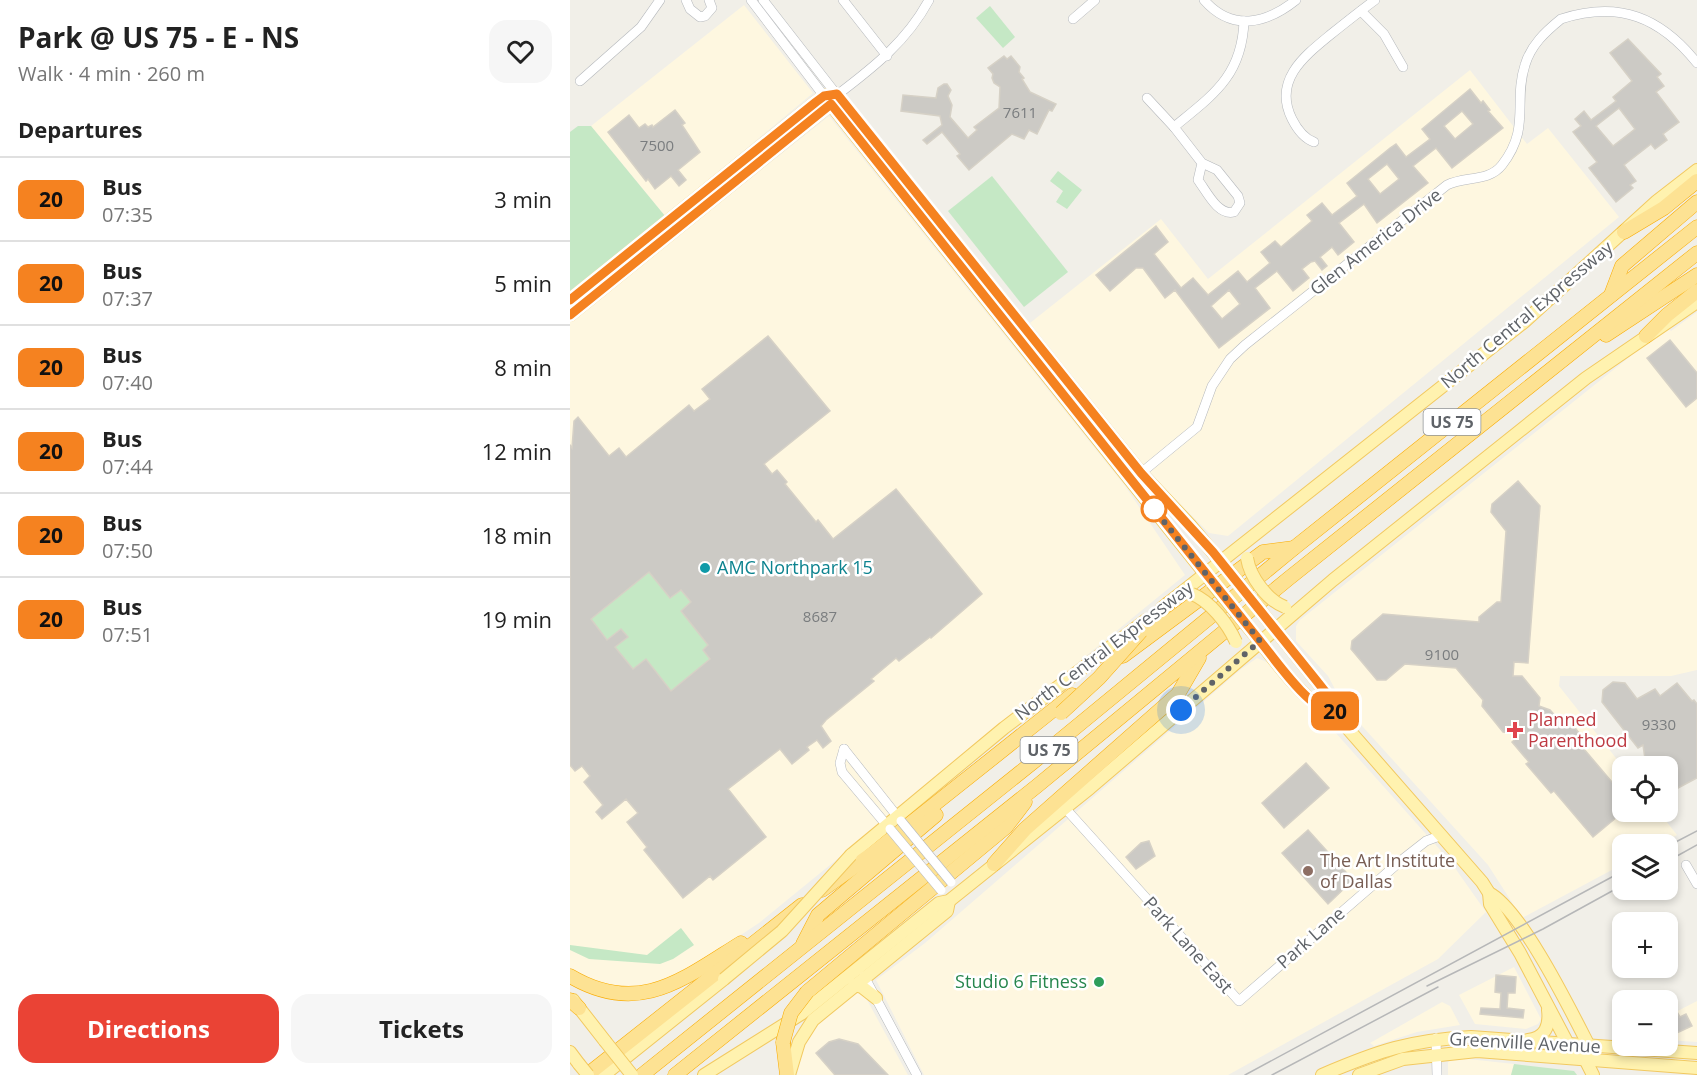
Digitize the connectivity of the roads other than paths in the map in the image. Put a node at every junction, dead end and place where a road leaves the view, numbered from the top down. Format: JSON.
{"nodes":[{"id":1,"x":660,"y":0,"type":"edge"},
{"id":2,"x":685,"y":0,"type":"edge"},
{"id":3,"x":709,"y":0,"type":"edge"},
{"id":4,"x":751,"y":0,"type":"edge"},
{"id":5,"x":763,"y":0,"type":"edge"},
{"id":6,"x":843,"y":0,"type":"edge"},
{"id":7,"x":929,"y":0,"type":"edge"},
{"id":8,"x":1095,"y":0,"type":"edge"},
{"id":9,"x":1204,"y":0,"type":"edge"},
{"id":10,"x":1296,"y":0,"type":"edge"},
{"id":11,"x":1375,"y":0,"type":"edge"},
{"id":12,"x":1604,"y":1,"type":"edge"},
{"id":13,"x":1634,"y":5,"type":"dead end"},
{"id":14,"x":758,"y":11,"type":"junction"},
{"id":15,"x":1361,"y":11,"type":"junction"},
{"id":16,"x":1073,"y":19,"type":"dead end"},
{"id":17,"x":779,"y":20,"type":"junction"},
{"id":18,"x":1244,"y":21,"type":"junction"},
{"id":19,"x":887,"y":56,"type":"junction"},
{"id":20,"x":1697,"y":63,"type":"edge"},
{"id":21,"x":1403,"y":67,"type":"dead end"},
{"id":22,"x":580,"y":81,"type":"dead end"},
{"id":23,"x":831,"y":98,"type":"junction"},
{"id":24,"x":1147,"y":98,"type":"dead end"},
{"id":25,"x":1174,"y":127,"type":"junction"},
{"id":26,"x":1314,"y":141,"type":"dead end"},
{"id":27,"x":1202,"y":163,"type":"junction"},
{"id":28,"x":1697,"y":170,"type":"edge"},
{"id":29,"x":1697,"y":181,"type":"edge"},
{"id":30,"x":1697,"y":202,"type":"edge"},
{"id":31,"x":1697,"y":227,"type":"edge"},
{"id":32,"x":1624,"y":232,"type":"junction"},
{"id":33,"x":1697,"y":253,"type":"edge"},
{"id":34,"x":614,"y":271,"type":"junction"},
{"id":35,"x":1697,"y":275,"type":"edge"},
{"id":36,"x":1697,"y":291,"type":"edge"},
{"id":37,"x":1611,"y":296,"type":"junction"},
{"id":38,"x":570,"y":300,"type":"edge"},
{"id":39,"x":1697,"y":302,"type":"edge"},
{"id":40,"x":570,"y":315,"type":"edge"},
{"id":41,"x":1646,"y":336,"type":"junction"},
{"id":42,"x":1040,"y":357,"type":"junction"},
{"id":43,"x":1563,"y":360,"type":"junction"},
{"id":44,"x":1105,"y":449,"type":"junction"},
{"id":45,"x":1141,"y":473,"type":"junction"},
{"id":46,"x":1250,"y":539,"type":"junction"},
{"id":47,"x":1294,"y":548,"type":"junction"},
{"id":48,"x":1224,"y":566,"type":"junction"},
{"id":49,"x":1209,"y":578,"type":"junction"},
{"id":50,"x":1187,"y":593,"type":"junction"},
{"id":51,"x":1169,"y":603,"type":"junction"},
{"id":52,"x":1300,"y":607,"type":"junction"},
{"id":53,"x":1272,"y":626,"type":"junction"},
{"id":54,"x":1257,"y":637,"type":"junction"},
{"id":55,"x":1205,"y":648,"type":"junction"},
{"id":56,"x":1236,"y":662,"type":"junction"},
{"id":57,"x":1335,"y":714,"type":"junction"},
{"id":58,"x":1037,"y":786,"type":"junction"},
{"id":59,"x":1065,"y":808,"type":"junction"},
{"id":60,"x":899,"y":818,"type":"junction"},
{"id":61,"x":888,"y":827,"type":"junction"},
{"id":62,"x":1442,"y":835,"type":"junction"},
{"id":63,"x":994,"y":864,"type":"junction"},
{"id":64,"x":1686,"y":865,"type":"dead end"},
{"id":65,"x":1697,"y":884,"type":"edge"},
{"id":66,"x":1489,"y":893,"type":"junction"},
{"id":67,"x":953,"y":898,"type":"junction"},
{"id":68,"x":789,"y":914,"type":"junction"},
{"id":69,"x":800,"y":948,"type":"junction"},
{"id":70,"x":570,"y":976,"type":"edge"},
{"id":71,"x":864,"y":976,"type":"junction"},
{"id":72,"x":854,"y":985,"type":"junction"},
{"id":73,"x":876,"y":998,"type":"junction"},
{"id":74,"x":1239,"y":1001,"type":"joint"},
{"id":75,"x":573,"y":1002,"type":"edge"},
{"id":76,"x":1548,"y":1006,"type":"junction"},
{"id":77,"x":1436,"y":1038,"type":"junction"},
{"id":78,"x":1523,"y":1041,"type":"junction"},
{"id":79,"x":1568,"y":1044,"type":"junction"},
{"id":80,"x":1589,"y":1046,"type":"junction"},
{"id":81,"x":570,"y":1052,"type":"edge"},
{"id":82,"x":1697,"y":1053,"type":"edge"},
{"id":83,"x":1436,"y":1054,"type":"junction"},
{"id":84,"x":1586,"y":1061,"type":"junction"},
{"id":85,"x":1697,"y":1068,"type":"edge"},
{"id":86,"x":585,"y":1071,"type":"edge"},
{"id":87,"x":604,"y":1075,"type":"edge"},
{"id":88,"x":632,"y":1075,"type":"edge"},
{"id":89,"x":642,"y":1075,"type":"edge"},
{"id":90,"x":675,"y":1075,"type":"edge"},
{"id":91,"x":704,"y":1075,"type":"edge"},
{"id":92,"x":788,"y":1075,"type":"edge"},
{"id":93,"x":917,"y":1075,"type":"edge"},
{"id":94,"x":1322,"y":1075,"type":"edge"},
{"id":95,"x":1359,"y":1075,"type":"edge"},
{"id":96,"x":1437,"y":1075,"type":"edge"},
{"id":97,"x":1593,"y":1075,"type":"edge"}],
"edges":[{"from":1,"to":22,"type":"street"},
{"from":2,"to":3,"type":"street"},
{"from":4,"to":14,"type":"street"},
{"from":5,"to":17,"type":"street"},
{"from":6,"to":19,"type":"street"},
{"from":7,"to":19,"type":"street"},
{"from":8,"to":16,"type":"street"},
{"from":9,"to":18,"type":"street"},
{"from":10,"to":18,"type":"street"},
{"from":11,"to":15,"type":"street"},
{"from":12,"to":45,"type":"street","name":"Glen America Drive"},
{"from":13,"to":20,"type":"street"},
{"from":14,"to":17,"type":"street"},
{"from":14,"to":23,"type":"street"},
{"from":15,"to":21,"type":"street"},
{"from":15,"to":26,"type":"street"},
{"from":17,"to":23,"type":"street"},
{"from":18,"to":25,"type":"street"},
{"from":19,"to":23,"type":"street"},
{"from":23,"to":34,"type":"main road"},
{"from":23,"to":42,"type":"main road"},
{"from":24,"to":25,"type":"street"},
{"from":25,"to":27,"type":"street"},
{"from":27,"to":27,"type":"street"},
{"from":28,"to":32,"type":"main road","name":"North Central Expressway"},
{"from":29,"to":32,"type":"highway"},
{"from":30,"to":37,"type":"highway"},
{"from":31,"to":37,"type":"highway","name":"North Central Expressway","number":"US 75"},
{"from":32,"to":46,"type":"main road","name":"North Central Expressway"},
{"from":33,"to":43,"type":"highway","number":"US 75"},
{"from":34,"to":38,"type":"main road"},
{"from":34,"to":40,"type":"main road"},
{"from":35,"to":43,"type":"highway"},
{"from":36,"to":41,"type":"highway"},
{"from":37,"to":47,"type":"highway","name":"North Central Expressway","number":"US 75"},
{"from":39,"to":41,"type":"main road"},
{"from":41,"to":52,"type":"main road"},
{"from":42,"to":44,"type":"main road"},
{"from":42,"to":45,"type":"main road"},
{"from":43,"to":55,"type":"highway","number":"US 75"},
{"from":44,"to":45,"type":"main road"},
{"from":44,"to":49,"type":"main road"},
{"from":45,"to":48,"type":"main road"},
{"from":46,"to":48,"type":"main road","name":"North Central Expressway"},
{"from":46,"to":52,"type":"main road","bridge":true},
{"from":47,"to":68,"type":"highway"},
{"from":47,"to":69,"type":"highway","name":"North Central Expressway","number":"US 75"},
{"from":48,"to":49,"type":"main road","name":"North Central Expressway"},
{"from":48,"to":53,"type":"main road","bridge":true},
{"from":49,"to":50,"type":"main road","name":"North Central Expressway"},
{"from":49,"to":54,"type":"main road","bridge":true},
{"from":50,"to":51,"type":"main road","name":"North Central Expressway"},
{"from":50,"to":56,"type":"main road","bridge":true},
{"from":51,"to":60,"type":"main road","name":"North Central Expressway"},
{"from":51,"to":69,"type":"highway","bridge":true},
{"from":52,"to":53,"type":"main road"},
{"from":53,"to":54,"type":"main road"},
{"from":53,"to":57,"type":"main road"},
{"from":54,"to":56,"type":"main road"},
{"from":54,"to":57,"type":"main road"},
{"from":55,"to":58,"type":"highway","number":"US 75"},
{"from":55,"to":63,"type":"highway"},
{"from":56,"to":59,"type":"main road"},
{"from":57,"to":62,"type":"main road"},
{"from":58,"to":90,"type":"highway","number":"US 75"},
{"from":58,"to":92,"type":"highway","bridge":true},
{"from":59,"to":63,"type":"main road"},
{"from":59,"to":74,"type":"street","name":"Park Lane East"},
{"from":60,"to":61,"type":"main road","name":"North Central Expressway"},
{"from":60,"to":61,"type":"street"},
{"from":60,"to":67,"type":"street","bridge":true},
{"from":61,"to":67,"type":"street","bridge":true},
{"from":61,"to":87,"type":"main road","name":"North Central Expressway","bridge":true},
{"from":62,"to":66,"type":"main road"},
{"from":62,"to":74,"type":"street","name":"Park Lane"},
{"from":63,"to":67,"type":"main road"},
{"from":64,"to":65,"type":"street"},
{"from":66,"to":76,"type":"main road"},
{"from":66,"to":80,"type":"main road"},
{"from":67,"to":71,"type":"main road"},
{"from":67,"to":91,"type":"main road"},
{"from":68,"to":70,"type":"highway"},
{"from":68,"to":86,"type":"highway"},
{"from":69,"to":89,"type":"highway","name":"North Central Expressway","number":"US 75"},
{"from":71,"to":72,"type":"main road"},
{"from":71,"to":73,"type":"street"},
{"from":72,"to":73,"type":"main road"},
{"from":72,"to":92,"type":"main road"},
{"from":73,"to":93,"type":"street"},
{"from":75,"to":88,"type":"main road","bridge":true},
{"from":76,"to":78,"type":"main road"},
{"from":76,"to":79,"type":"main road"},
{"from":77,"to":78,"type":"main road","name":"Greenville Avenue"},
{"from":77,"to":83,"type":"street"},
{"from":77,"to":94,"type":"main road","name":"Greenville Avenue"},
{"from":78,"to":79,"type":"main road","name":"Greenville Avenue"},
{"from":79,"to":80,"type":"main road","name":"Greenville Avenue"},
{"from":79,"to":84,"type":"main road"},
{"from":80,"to":82,"type":"main road","name":"Greenville Avenue"},
{"from":80,"to":84,"type":"main road"},
{"from":81,"to":86,"type":"main road"},
{"from":83,"to":84,"type":"main road","name":"Greenville Avenue"},
{"from":83,"to":95,"type":"main road","name":"Greenville Avenue"},
{"from":83,"to":96,"type":"street"},
{"from":84,"to":85,"type":"main road","name":"Greenville Avenue"},
{"from":84,"to":97,"type":"main road"}]}
